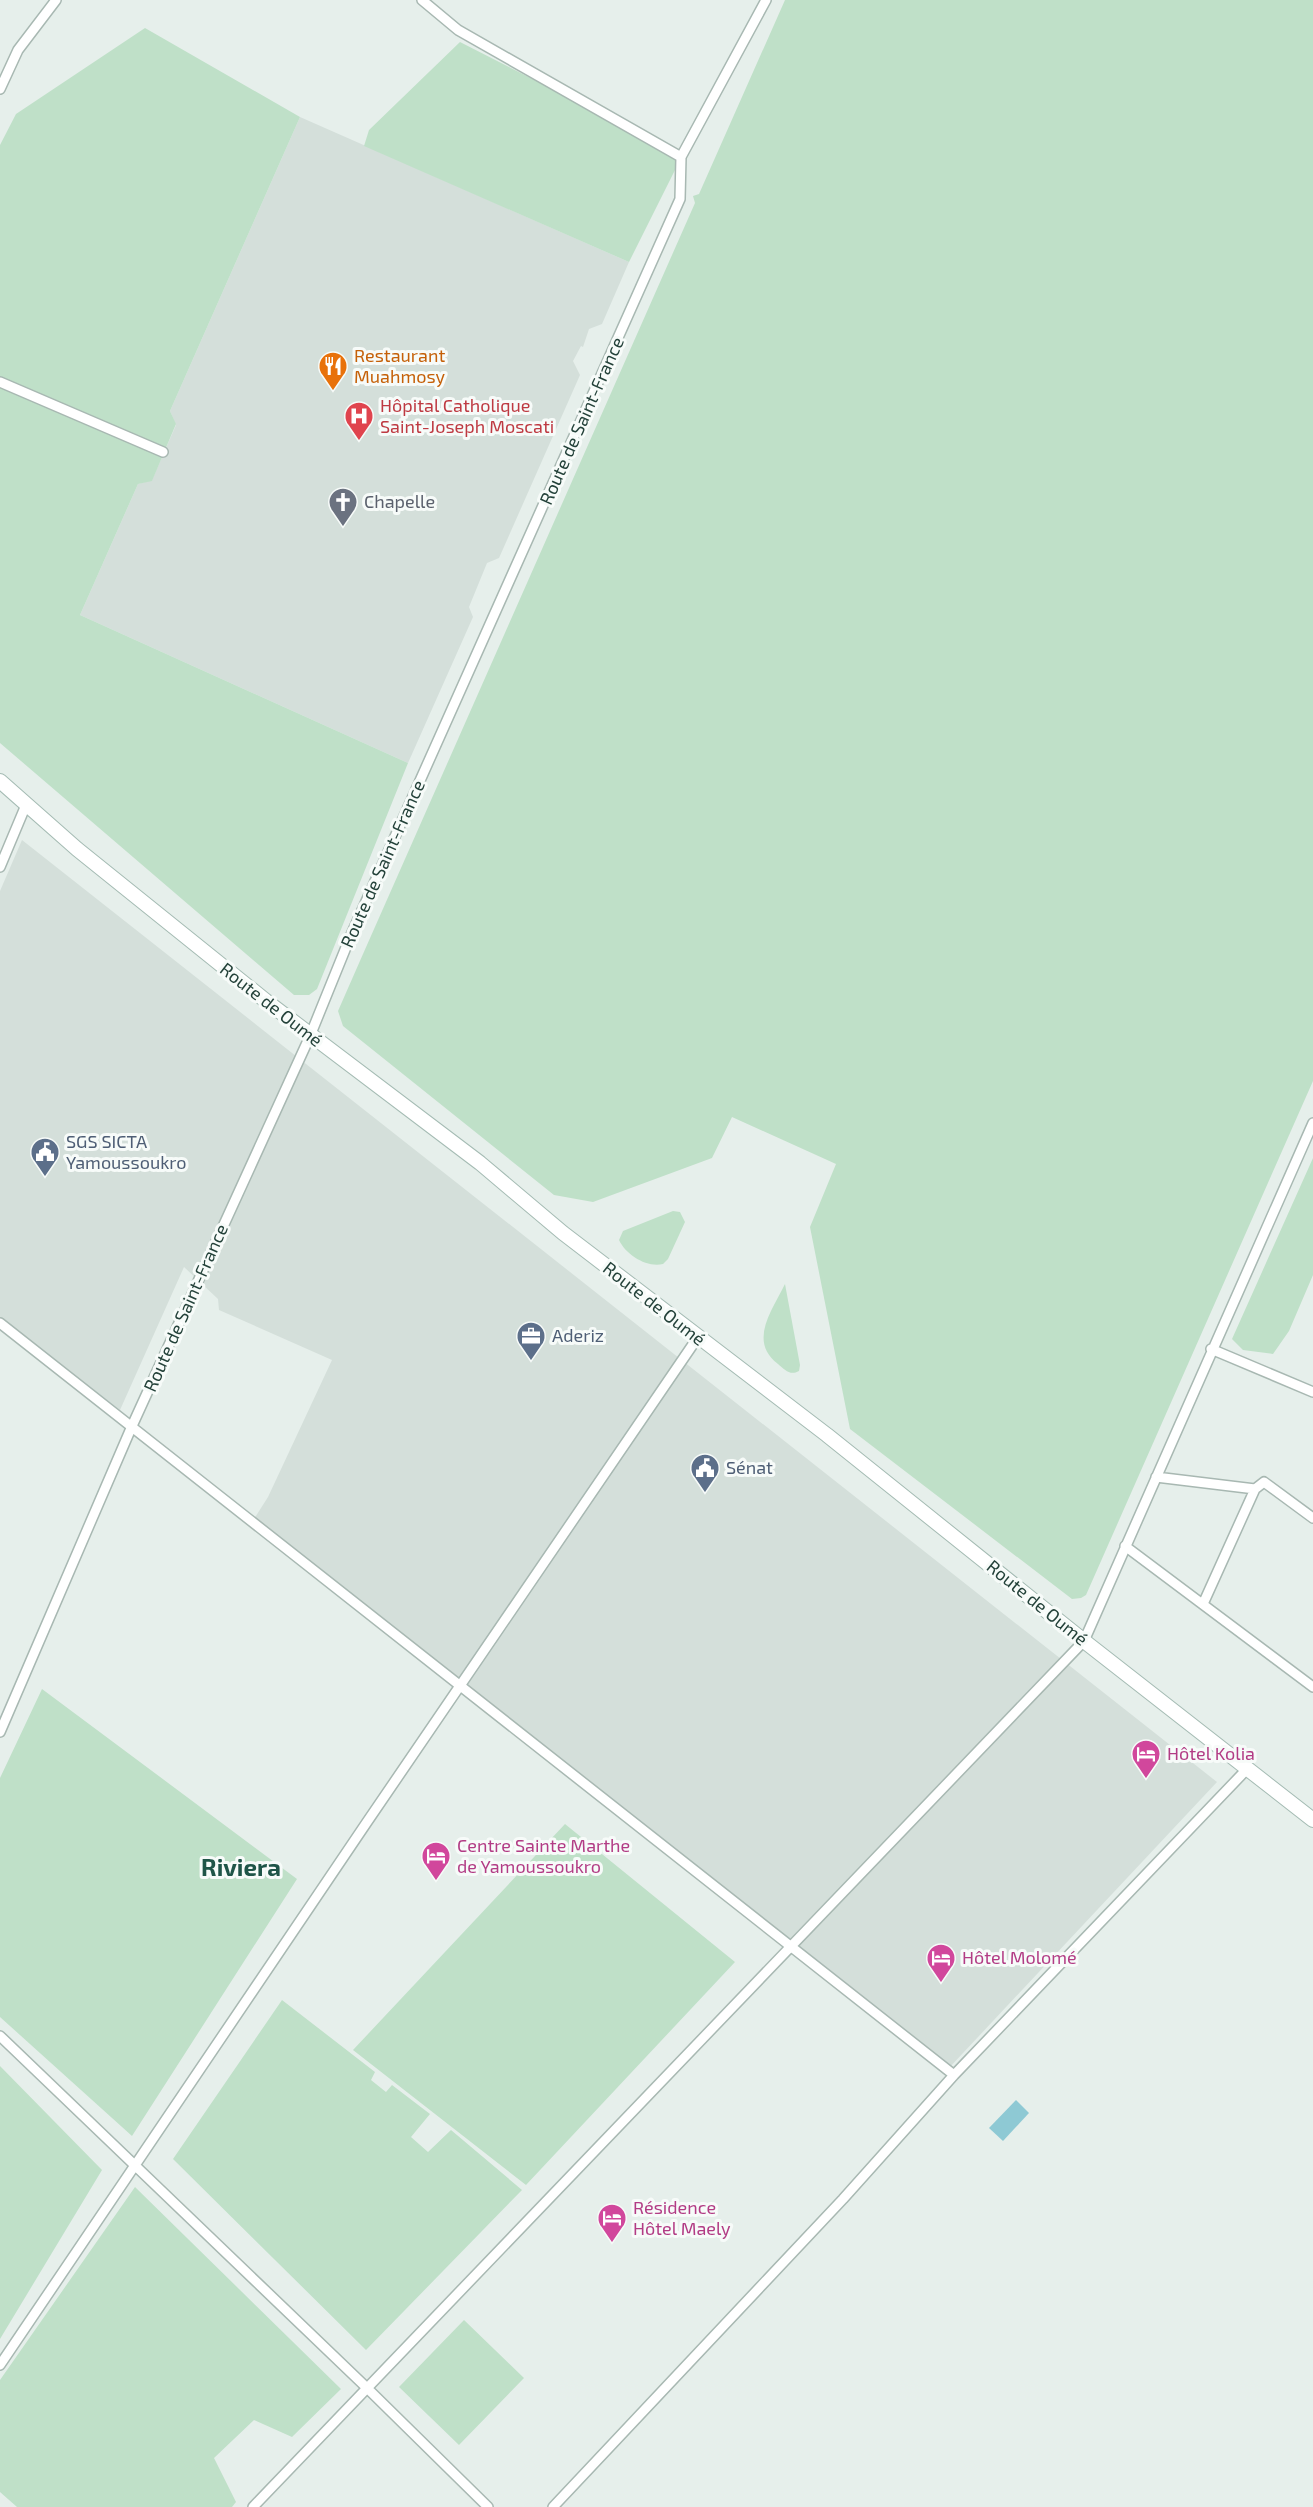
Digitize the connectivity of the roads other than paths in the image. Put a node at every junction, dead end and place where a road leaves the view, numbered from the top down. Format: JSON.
{"nodes":[{"id":1,"x":56,"y":0,"type":"edge"},
{"id":2,"x":422,"y":0,"type":"edge"},
{"id":3,"x":766,"y":0,"type":"edge"},
{"id":4,"x":0,"y":89,"type":"edge"},
{"id":5,"x":681,"y":157,"type":"junction"},
{"id":6,"x":0,"y":382,"type":"edge"},
{"id":7,"x":163,"y":452,"type":"dead end"},
{"id":8,"x":0,"y":782,"type":"edge"},
{"id":9,"x":26,"y":805,"type":"junction"},
{"id":10,"x":0,"y":867,"type":"edge"},
{"id":11,"x":310,"y":1036,"type":"junction"},
{"id":12,"x":1313,"y":1123,"type":"edge"},
{"id":13,"x":0,"y":1323,"type":"edge"},
{"id":14,"x":698,"y":1337,"type":"junction"},
{"id":15,"x":1211,"y":1349,"type":"junction"},
{"id":16,"x":1313,"y":1392,"type":"edge"},
{"id":17,"x":132,"y":1426,"type":"junction"},
{"id":18,"x":1156,"y":1477,"type":"junction"},
{"id":19,"x":1255,"y":1489,"type":"junction"},
{"id":20,"x":1313,"y":1518,"type":"edge"},
{"id":21,"x":1125,"y":1546,"type":"junction"},
{"id":22,"x":1203,"y":1604,"type":"junction"},
{"id":23,"x":1084,"y":1641,"type":"junction"},
{"id":24,"x":458,"y":1685,"type":"junction"},
{"id":25,"x":1313,"y":1687,"type":"edge"},
{"id":26,"x":0,"y":1732,"type":"edge"},
{"id":27,"x":1248,"y":1768,"type":"junction"},
{"id":28,"x":1313,"y":1820,"type":"edge"},
{"id":29,"x":789,"y":1946,"type":"junction"},
{"id":30,"x":0,"y":2036,"type":"edge"},
{"id":31,"x":954,"y":2074,"type":"junction"},
{"id":32,"x":135,"y":2166,"type":"junction"},
{"id":33,"x":0,"y":2365,"type":"edge"},
{"id":34,"x":367,"y":2388,"type":"junction"},
{"id":35,"x":253,"y":2507,"type":"edge"},
{"id":36,"x":488,"y":2507,"type":"edge"},
{"id":37,"x":553,"y":2507,"type":"edge"}],
"edges":[{"from":1,"to":4,"type":"street"},
{"from":2,"to":5,"type":"street"},
{"from":3,"to":5,"type":"street","name":"Route de Saint-France"},
{"from":5,"to":11,"type":"street","name":"Route de Saint-France"},
{"from":6,"to":7,"type":"street"},
{"from":8,"to":9,"type":"main road","name":"Route de Oumé"},
{"from":9,"to":10,"type":"street"},
{"from":9,"to":11,"type":"main road","name":"Route de Oumé"},
{"from":11,"to":14,"type":"main road","name":"Route de Oumé"},
{"from":11,"to":17,"type":"street","name":"Route de Saint-France"},
{"from":12,"to":15,"type":"street"},
{"from":13,"to":17,"type":"street"},
{"from":14,"to":23,"type":"main road","name":"Route de Oumé"},
{"from":14,"to":24,"type":"street"},
{"from":15,"to":16,"type":"street"},
{"from":15,"to":18,"type":"street"},
{"from":17,"to":24,"type":"street"},
{"from":17,"to":26,"type":"street","name":"Route de Saint-France"},
{"from":18,"to":19,"type":"street"},
{"from":18,"to":21,"type":"street"},
{"from":19,"to":20,"type":"street"},
{"from":19,"to":22,"type":"street"},
{"from":21,"to":22,"type":"street"},
{"from":21,"to":23,"type":"street"},
{"from":22,"to":25,"type":"street"},
{"from":23,"to":27,"type":"main road","name":"Route de Oumé"},
{"from":23,"to":29,"type":"street"},
{"from":24,"to":29,"type":"street"},
{"from":24,"to":32,"type":"street"},
{"from":27,"to":28,"type":"main road","name":"Route de Oumé"},
{"from":27,"to":31,"type":"street"},
{"from":29,"to":31,"type":"street"},
{"from":29,"to":34,"type":"street"},
{"from":30,"to":32,"type":"street"},
{"from":31,"to":37,"type":"street"},
{"from":32,"to":33,"type":"street"},
{"from":32,"to":34,"type":"street"},
{"from":34,"to":35,"type":"street"},
{"from":34,"to":36,"type":"street"}]}
